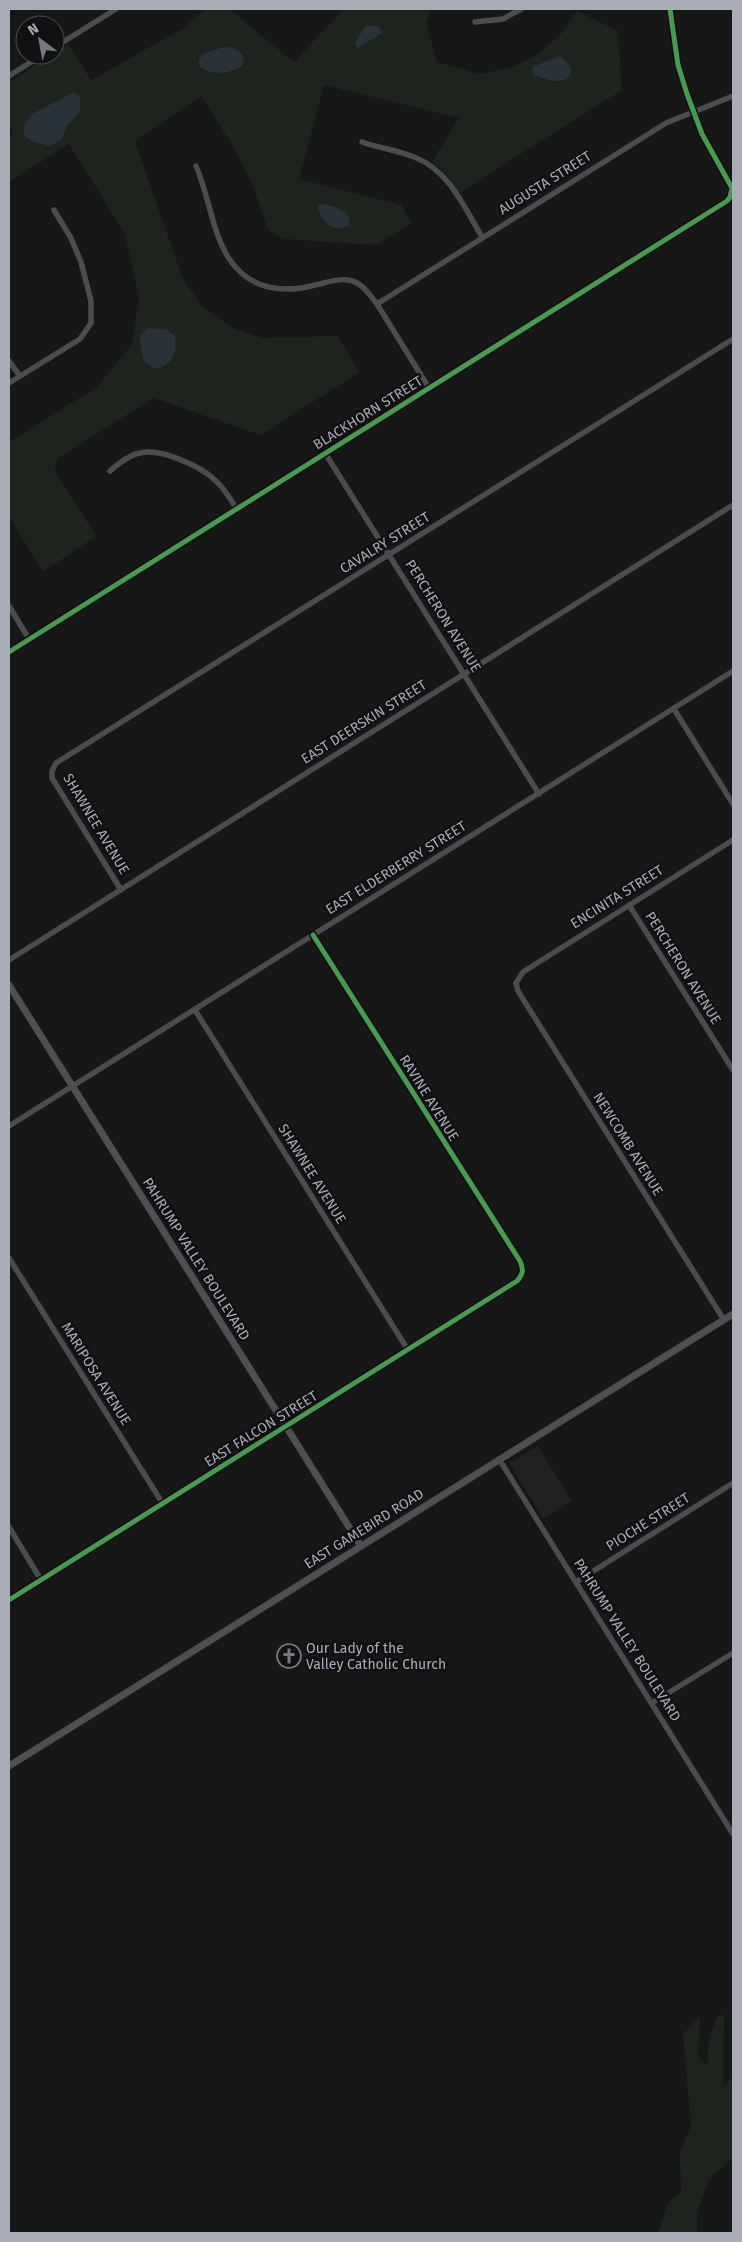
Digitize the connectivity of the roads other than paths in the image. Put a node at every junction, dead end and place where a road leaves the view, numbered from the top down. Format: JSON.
{"nodes":[{"id":1,"x":116,"y":9,"type":"edge"},
{"id":2,"x":520,"y":9,"type":"edge"},
{"id":3,"x":670,"y":9,"type":"edge"},
{"id":4,"x":475,"y":22,"type":"dead end"},
{"id":5,"x":65,"y":41,"type":"edge"},
{"id":6,"x":26,"y":65,"type":"edge"},
{"id":7,"x":9,"y":76,"type":"edge"},
{"id":8,"x":733,"y":96,"type":"edge"},
{"id":9,"x":693,"y":111,"type":"junction"},
{"id":10,"x":362,"y":142,"type":"dead end"},
{"id":11,"x":196,"y":166,"type":"dead end"},
{"id":12,"x":54,"y":210,"type":"dead end"},
{"id":13,"x":482,"y":238,"type":"junction"},
{"id":14,"x":377,"y":304,"type":"junction"},
{"id":15,"x":733,"y":339,"type":"edge"},
{"id":16,"x":9,"y":361,"type":"edge"},
{"id":17,"x":20,"y":376,"type":"junction"},
{"id":18,"x":9,"y":383,"type":"edge"},
{"id":19,"x":429,"y":388,"type":"junction"},
{"id":20,"x":325,"y":453,"type":"junction"},
{"id":21,"x":110,"y":470,"type":"dead end"},
{"id":22,"x":733,"y":505,"type":"edge"},
{"id":23,"x":236,"y":508,"type":"junction"},
{"id":24,"x":390,"y":556,"type":"junction"},
{"id":25,"x":9,"y":606,"type":"edge"},
{"id":26,"x":29,"y":639,"type":"junction"},
{"id":27,"x":9,"y":652,"type":"edge"},
{"id":28,"x":733,"y":671,"type":"edge"},
{"id":29,"x":464,"y":674,"type":"junction"},
{"id":30,"x":674,"y":708,"type":"junction"},
{"id":31,"x":52,"y":771,"type":"joint"},
{"id":32,"x":539,"y":794,"type":"junction"},
{"id":33,"x":733,"y":804,"type":"edge"},
{"id":34,"x":733,"y":840,"type":"edge"},
{"id":35,"x":121,"y":890,"type":"junction"},
{"id":36,"x":629,"y":905,"type":"junction"},
{"id":37,"x":313,"y":935,"type":"junction"},
{"id":38,"x":9,"y":960,"type":"edge"},
{"id":39,"x":517,"y":980,"type":"joint"},
{"id":40,"x":9,"y":985,"type":"edge"},
{"id":41,"x":195,"y":1010,"type":"junction"},
{"id":42,"x":733,"y":1070,"type":"edge"},
{"id":43,"x":73,"y":1086,"type":"junction"},
{"id":44,"x":9,"y":1126,"type":"edge"},
{"id":45,"x":9,"y":1258,"type":"edge"},
{"id":46,"x":523,"y":1274,"type":"joint"},
{"id":47,"x":733,"y":1314,"type":"edge"},
{"id":48,"x":724,"y":1320,"type":"junction"},
{"id":49,"x":408,"y":1350,"type":"junction"},
{"id":50,"x":287,"y":1426,"type":"junction"},
{"id":51,"x":499,"y":1460,"type":"junction"},
{"id":52,"x":733,"y":1483,"type":"edge"},
{"id":53,"x":163,"y":1504,"type":"junction"},
{"id":54,"x":9,"y":1527,"type":"edge"},
{"id":55,"x":361,"y":1546,"type":"junction"},
{"id":56,"x":42,"y":1580,"type":"junction"},
{"id":57,"x":576,"y":1582,"type":"junction"},
{"id":58,"x":9,"y":1600,"type":"edge"},
{"id":59,"x":733,"y":1653,"type":"edge"},
{"id":60,"x":652,"y":1703,"type":"junction"},
{"id":61,"x":9,"y":1766,"type":"edge"},
{"id":62,"x":731,"y":1824,"type":"edge"},
{"id":63,"x":733,"y":1834,"type":"edge"}],
"edges":[{"from":1,"to":5,"type":"street"},
{"from":2,"to":4,"type":"street"},
{"from":3,"to":9,"type":"street"},
{"from":6,"to":7,"type":"street"},
{"from":8,"to":9,"type":"street","name":"AUGUSTA STREET"},
{"from":9,"to":13,"type":"street","name":"AUGUSTA STREET"},
{"from":9,"to":19,"type":"street","name":"BLACKHORN STREET"},
{"from":10,"to":13,"type":"street"},
{"from":11,"to":14,"type":"street"},
{"from":12,"to":17,"type":"street"},
{"from":13,"to":14,"type":"street","name":"AUGUSTA STREET"},
{"from":14,"to":19,"type":"street"},
{"from":15,"to":24,"type":"street","name":"CAVALRY STREET"},
{"from":16,"to":17,"type":"street"},
{"from":17,"to":18,"type":"street"},
{"from":19,"to":20,"type":"street","name":"BLACKHORN STREET"},
{"from":20,"to":23,"type":"street","name":"BLACKHORN STREET"},
{"from":20,"to":24,"type":"street","name":"PERCHERON AVENUE"},
{"from":21,"to":23,"type":"street"},
{"from":22,"to":29,"type":"street","name":"EAST DEERSKIN STREET"},
{"from":23,"to":26,"type":"street","name":"BLACKHORN STREET"},
{"from":24,"to":29,"type":"street","name":"PERCHERON AVENUE"},
{"from":24,"to":31,"type":"street","name":"CAVALRY STREET"},
{"from":25,"to":26,"type":"street"},
{"from":26,"to":27,"type":"street","name":"BLACKHORN STREET"},
{"from":28,"to":30,"type":"street","name":"EAST ELDERBERRY STREET"},
{"from":29,"to":32,"type":"street","name":"PERCHERON AVENUE"},
{"from":29,"to":35,"type":"street","name":"EAST DEERSKIN STREET"},
{"from":30,"to":32,"type":"street","name":"EAST ELDERBERRY STREET"},
{"from":30,"to":33,"type":"street"},
{"from":31,"to":35,"type":"street","name":"SHAWNEE AVENUE"},
{"from":32,"to":37,"type":"street","name":"EAST ELDERBERRY STREET"},
{"from":34,"to":36,"type":"street","name":"ENCINITA STREET"},
{"from":35,"to":38,"type":"street","name":"EAST DEERSKIN STREET"},
{"from":36,"to":39,"type":"street","name":"ENCINITA STREET"},
{"from":36,"to":42,"type":"street","name":"PERCHERON AVENUE"},
{"from":37,"to":41,"type":"street","name":"EAST ELDERBERRY STREET"},
{"from":37,"to":46,"type":"street","name":"RAVINE AVENUE"},
{"from":39,"to":48,"type":"street","name":"NEWCOMB AVENUE"},
{"from":40,"to":43,"type":"main road","name":"PAHRUMP VALLEY BOULEVARD"},
{"from":41,"to":43,"type":"street","name":"EAST ELDERBERRY STREET"},
{"from":41,"to":49,"type":"street","name":"SHAWNEE AVENUE"},
{"from":43,"to":44,"type":"street","name":"EAST ELDERBERRY STREET"},
{"from":43,"to":50,"type":"main road","name":"PAHRUMP VALLEY BOULEVARD"},
{"from":45,"to":53,"type":"street","name":"MARIPOSA AVENUE"},
{"from":46,"to":49,"type":"street","name":"EAST FALCON STREET"},
{"from":47,"to":48,"type":"main road","name":"EAST GAMEBIRD ROAD"},
{"from":48,"to":51,"type":"main road","name":"EAST GAMEBIRD ROAD"},
{"from":49,"to":50,"type":"street","name":"EAST FALCON STREET"},
{"from":50,"to":53,"type":"street","name":"EAST FALCON STREET"},
{"from":50,"to":55,"type":"main road","name":"PAHRUMP VALLEY BOULEVARD"},
{"from":51,"to":55,"type":"main road","name":"EAST GAMEBIRD ROAD"},
{"from":51,"to":57,"type":"street","name":"PAHRUMP VALLEY BOULEVARD"},
{"from":52,"to":57,"type":"street","name":"PIOCHE STREET"},
{"from":53,"to":56,"type":"street","name":"EAST FALCON STREET"},
{"from":54,"to":56,"type":"street"},
{"from":55,"to":61,"type":"main road","name":"EAST GAMEBIRD ROAD"},
{"from":56,"to":58,"type":"street","name":"EAST FALCON STREET"},
{"from":57,"to":60,"type":"street","name":"PAHRUMP VALLEY BOULEVARD"},
{"from":59,"to":60,"type":"street"},
{"from":60,"to":62,"type":"street","name":"PAHRUMP VALLEY BOULEVARD"},
{"from":62,"to":63,"type":"street","name":"PAHRUMP VALLEY BOULEVARD"}]}
